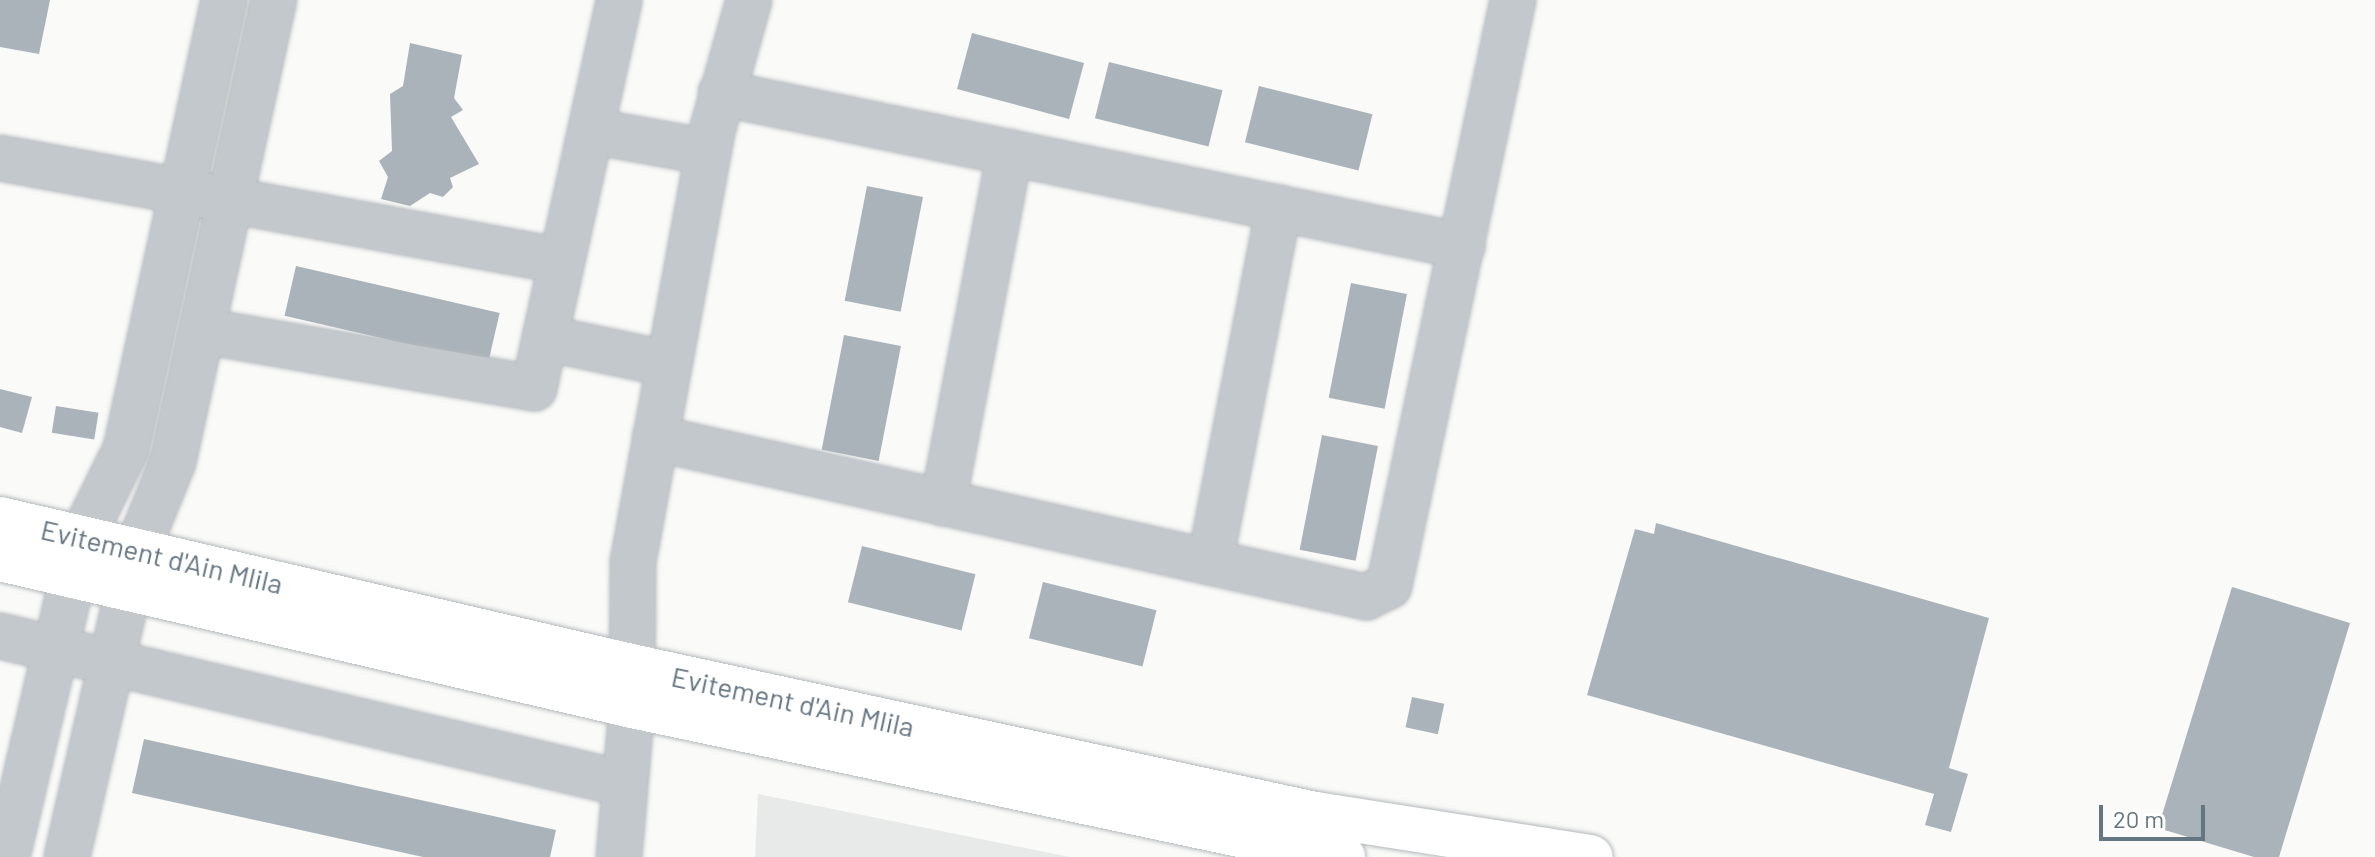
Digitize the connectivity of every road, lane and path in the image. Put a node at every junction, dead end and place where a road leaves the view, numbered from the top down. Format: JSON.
{"nodes":[{"id":1,"x":224,"y":0,"type":"edge"},
{"id":2,"x":274,"y":0,"type":"edge"},
{"id":3,"x":619,"y":0,"type":"edge"},
{"id":4,"x":749,"y":0,"type":"edge"},
{"id":5,"x":1513,"y":0,"type":"edge"},
{"id":6,"x":721,"y":93,"type":"junction"},
{"id":7,"x":591,"y":131,"type":"junction"},
{"id":8,"x":708,"y":152,"type":"junction"},
{"id":9,"x":1010,"y":152,"type":"junction"},
{"id":10,"x":0,"y":158,"type":"edge"},
{"id":11,"x":186,"y":192,"type":"junction"},
{"id":12,"x":232,"y":201,"type":"junction"},
{"id":13,"x":1279,"y":208,"type":"junction"},
{"id":14,"x":1462,"y":246,"type":"junction"},
{"id":15,"x":562,"y":261,"type":"junction"},
{"id":16,"x":203,"y":331,"type":"junction"},
{"id":17,"x":545,"y":338,"type":"junction"},
{"id":18,"x":669,"y":364,"type":"junction"},
{"id":19,"x":655,"y":438,"type":"junction"},
{"id":20,"x":943,"y":503,"type":"junction"},
{"id":21,"x":0,"y":519,"type":"edge"},
{"id":22,"x":138,"y":548,"type":"junction"},
{"id":23,"x":77,"y":556,"type":"junction"},
{"id":24,"x":0,"y":559,"type":"edge"},
{"id":25,"x":1210,"y":562,"type":"junction"},
{"id":26,"x":129,"y":590,"type":"junction"},
{"id":27,"x":0,"y":636,"type":"edge"},
{"id":28,"x":55,"y":649,"type":"junction"},
{"id":29,"x":111,"y":660,"type":"junction"},
{"id":30,"x":631,"y":686,"type":"junction"},
{"id":31,"x":625,"y":784,"type":"junction"},
{"id":32,"x":7,"y":857,"type":"edge"},
{"id":33,"x":67,"y":857,"type":"edge"},
{"id":34,"x":619,"y":857,"type":"edge"},
{"id":35,"x":1343,"y":857,"type":"edge"},
{"id":36,"x":1591,"y":857,"type":"edge"}],
"edges":[{"from":1,"to":11,"type":"street"},
{"from":2,"to":12,"type":"street"},
{"from":3,"to":7,"type":"street"},
{"from":4,"to":6,"type":"street"},
{"from":5,"to":14,"type":"street"},
{"from":6,"to":8,"type":"street"},
{"from":6,"to":9,"type":"street"},
{"from":7,"to":8,"type":"street"},
{"from":7,"to":15,"type":"street"},
{"from":8,"to":18,"type":"street"},
{"from":9,"to":13,"type":"street"},
{"from":9,"to":20,"type":"street"},
{"from":10,"to":11,"type":"street"},
{"from":11,"to":12,"type":"street"},
{"from":11,"to":23,"type":"street"},
{"from":12,"to":15,"type":"street"},
{"from":12,"to":16,"type":"street"},
{"from":13,"to":14,"type":"street"},
{"from":13,"to":25,"type":"street"},
{"from":14,"to":25,"type":"street"},
{"from":15,"to":17,"type":"street"},
{"from":16,"to":17,"type":"street"},
{"from":16,"to":22,"type":"street"},
{"from":17,"to":18,"type":"street"},
{"from":18,"to":19,"type":"street"},
{"from":19,"to":20,"type":"street"},
{"from":19,"to":30,"type":"street"},
{"from":20,"to":25,"type":"street"},
{"from":21,"to":23,"type":"highway","name":"Evitement d'Ain Mlila"},
{"from":22,"to":23,"type":"highway","name":"Evitement d'Ain Mlila"},
{"from":22,"to":26,"type":"street"},
{"from":22,"to":30,"type":"highway","name":"Evitement d'Ain Mlila"},
{"from":23,"to":24,"type":"highway","name":"Evitement d'Ain Mlila"},
{"from":23,"to":26,"type":"highway","name":"Evitement d'Ain Mlila"},
{"from":23,"to":28,"type":"street"},
{"from":26,"to":29,"type":"street"},
{"from":26,"to":30,"type":"highway","name":"Evitement d'Ain Mlila"},
{"from":27,"to":28,"type":"street"},
{"from":28,"to":29,"type":"street"},
{"from":28,"to":32,"type":"street"},
{"from":29,"to":31,"type":"street"},
{"from":29,"to":33,"type":"street"},
{"from":30,"to":31,"type":"street"},
{"from":30,"to":35,"type":"highway","name":"Evitement d'Ain Mlila"},
{"from":30,"to":36,"type":"highway","name":"Evitement d'Ain Mlila"},
{"from":31,"to":34,"type":"street"}]}
